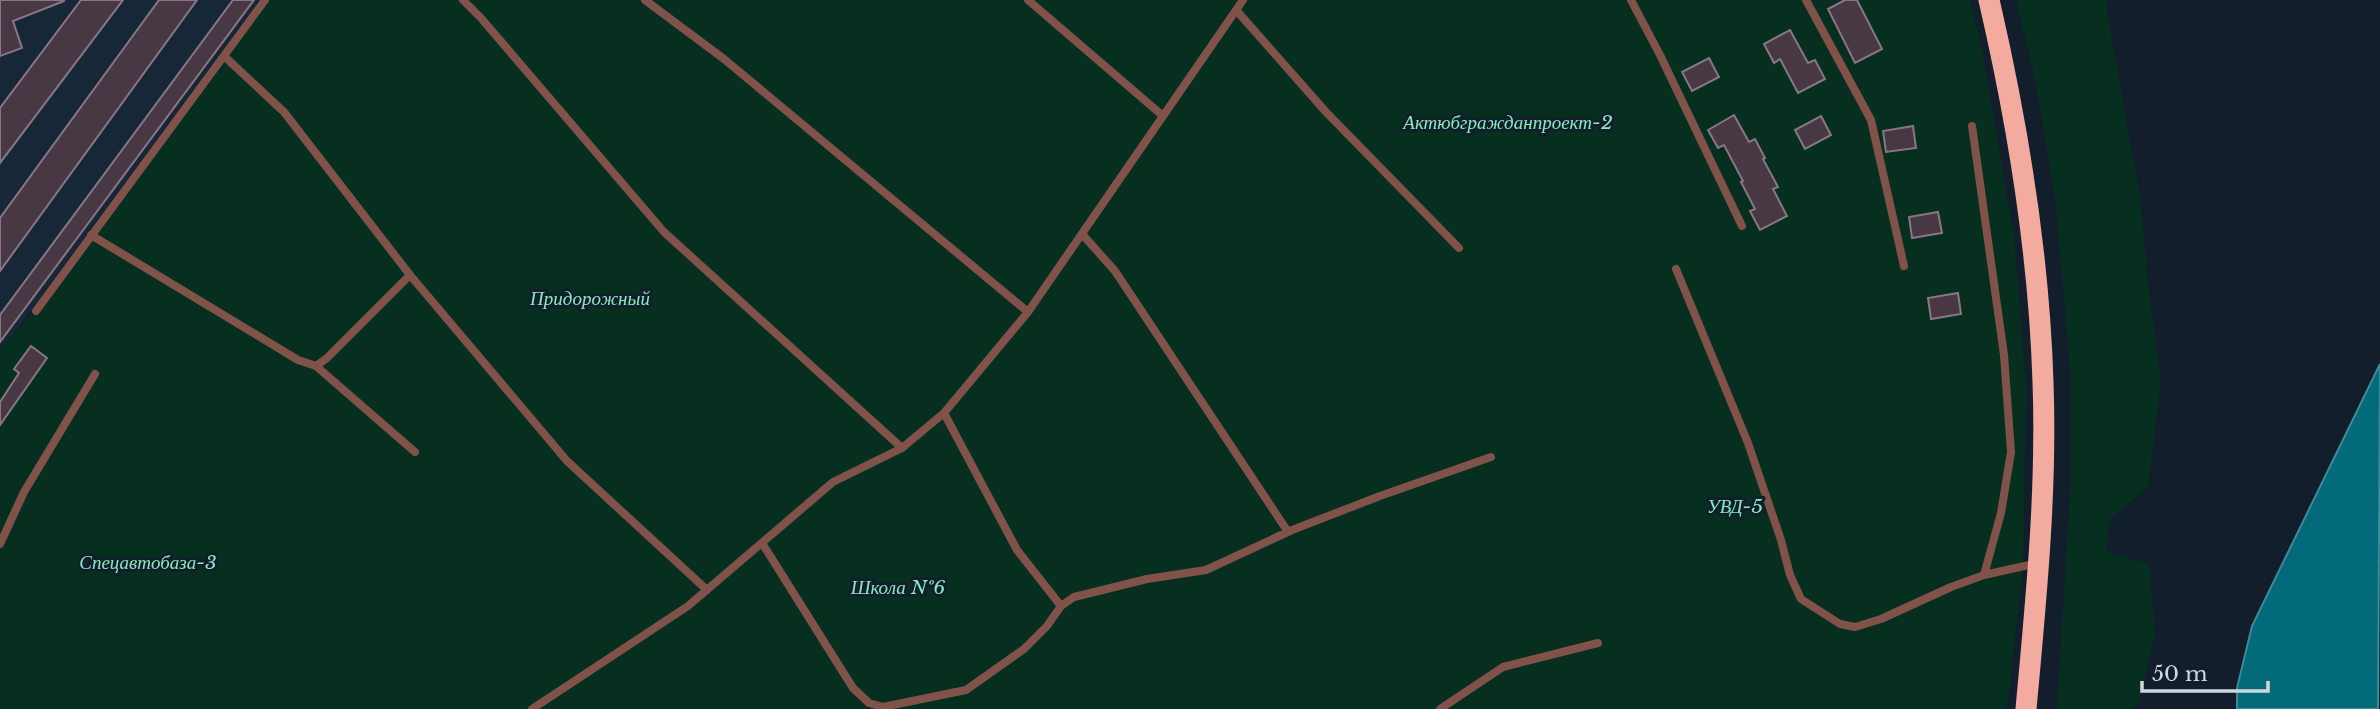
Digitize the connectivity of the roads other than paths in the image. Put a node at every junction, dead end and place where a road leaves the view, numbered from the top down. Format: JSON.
{"nodes":[{"id":1,"x":265,"y":0,"type":"edge"},
{"id":2,"x":463,"y":0,"type":"edge"},
{"id":3,"x":645,"y":0,"type":"edge"},
{"id":4,"x":1028,"y":0,"type":"edge"},
{"id":5,"x":1243,"y":0,"type":"edge"},
{"id":6,"x":1631,"y":0,"type":"edge"},
{"id":7,"x":1806,"y":0,"type":"edge"},
{"id":8,"x":1989,"y":0,"type":"edge"},
{"id":9,"x":1236,"y":10,"type":"junction"},
{"id":10,"x":224,"y":56,"type":"junction"},
{"id":11,"x":1163,"y":116,"type":"junction"},
{"id":12,"x":1972,"y":127,"type":"dead end"},
{"id":13,"x":1742,"y":226,"type":"dead end"},
{"id":14,"x":1082,"y":234,"type":"junction"},
{"id":15,"x":92,"y":235,"type":"junction"},
{"id":16,"x":1459,"y":247,"type":"dead end"},
{"id":17,"x":1904,"y":266,"type":"dead end"},
{"id":18,"x":1676,"y":269,"type":"dead end"},
{"id":19,"x":410,"y":275,"type":"junction"},
{"id":20,"x":36,"y":311,"type":"dead end"},
{"id":21,"x":1028,"y":312,"type":"junction"},
{"id":22,"x":316,"y":366,"type":"junction"},
{"id":23,"x":95,"y":374,"type":"dead end"},
{"id":24,"x":944,"y":413,"type":"junction"},
{"id":25,"x":902,"y":448,"type":"junction"},
{"id":26,"x":415,"y":452,"type":"dead end"},
{"id":27,"x":1491,"y":457,"type":"dead end"},
{"id":28,"x":1288,"y":532,"type":"junction"},
{"id":29,"x":762,"y":543,"type":"junction"},
{"id":30,"x":0,"y":544,"type":"edge"},
{"id":31,"x":2040,"y":563,"type":"junction"},
{"id":32,"x":1984,"y":575,"type":"junction"},
{"id":33,"x":707,"y":590,"type":"junction"},
{"id":34,"x":1061,"y":606,"type":"junction"},
{"id":35,"x":1598,"y":643,"type":"dead end"},
{"id":36,"x":532,"y":709,"type":"edge"},
{"id":37,"x":1440,"y":709,"type":"edge"},
{"id":38,"x":2025,"y":709,"type":"edge"}],
"edges":[{"from":1,"to":10,"type":"lane"},
{"from":2,"to":25,"type":"lane"},
{"from":3,"to":21,"type":"lane"},
{"from":4,"to":11,"type":"lane"},
{"from":5,"to":9,"type":"lane"},
{"from":6,"to":13,"type":"lane"},
{"from":7,"to":17,"type":"lane"},
{"from":8,"to":31,"type":"highway"},
{"from":9,"to":11,"type":"lane"},
{"from":9,"to":16,"type":"lane"},
{"from":10,"to":15,"type":"lane"},
{"from":10,"to":19,"type":"lane"},
{"from":11,"to":14,"type":"lane"},
{"from":12,"to":32,"type":"lane"},
{"from":14,"to":21,"type":"lane"},
{"from":14,"to":28,"type":"lane"},
{"from":15,"to":20,"type":"lane"},
{"from":15,"to":22,"type":"lane"},
{"from":18,"to":32,"type":"lane"},
{"from":19,"to":22,"type":"lane"},
{"from":19,"to":33,"type":"lane"},
{"from":21,"to":24,"type":"lane"},
{"from":22,"to":26,"type":"lane"},
{"from":23,"to":30,"type":"lane"},
{"from":24,"to":25,"type":"lane"},
{"from":24,"to":34,"type":"lane"},
{"from":25,"to":29,"type":"lane"},
{"from":27,"to":28,"type":"lane"},
{"from":28,"to":34,"type":"lane"},
{"from":29,"to":33,"type":"lane"},
{"from":29,"to":34,"type":"lane"},
{"from":31,"to":32,"type":"lane"},
{"from":31,"to":38,"type":"highway"},
{"from":33,"to":36,"type":"lane"},
{"from":35,"to":37,"type":"lane"}]}
